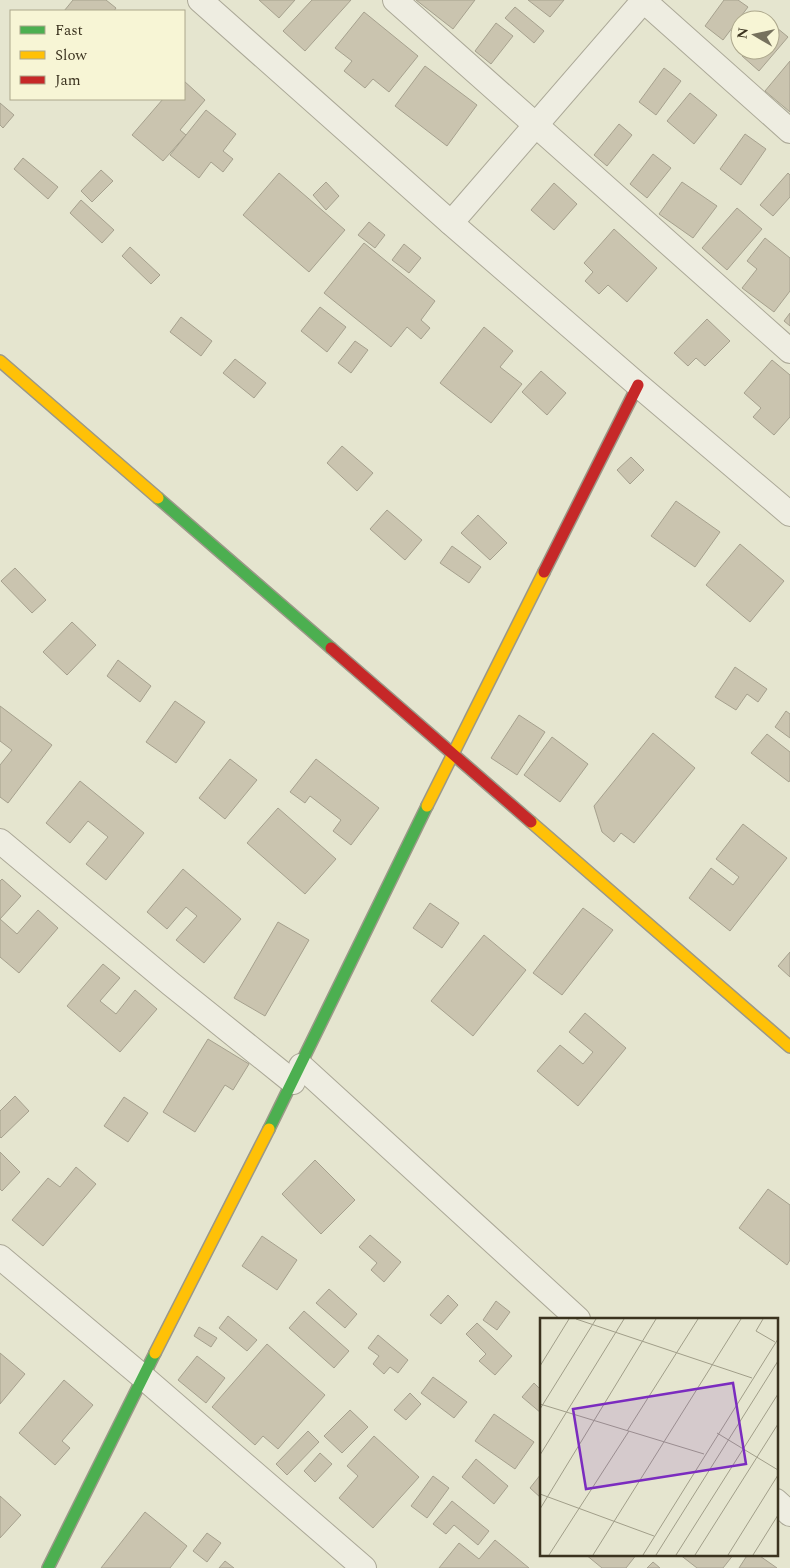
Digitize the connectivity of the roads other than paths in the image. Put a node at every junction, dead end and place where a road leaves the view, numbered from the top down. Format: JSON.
{"nodes":[{"id":1,"x":200,"y":0,"type":"edge"},
{"id":2,"x":395,"y":0,"type":"edge"},
{"id":3,"x":644,"y":0,"type":"edge"},
{"id":4,"x":536,"y":126,"type":"junction"},
{"id":5,"x":790,"y":131,"type":"edge"},
{"id":6,"x":451,"y":223,"type":"junction"},
{"id":7,"x":790,"y":351,"type":"edge"},
{"id":8,"x":0,"y":361,"type":"edge"},
{"id":9,"x":638,"y":385,"type":"junction"},
{"id":10,"x":790,"y":514,"type":"edge"},
{"id":11,"x":453,"y":754,"type":"junction"},
{"id":12,"x":0,"y":841,"type":"edge"},
{"id":13,"x":790,"y":1047,"type":"edge"},
{"id":14,"x":297,"y":1074,"type":"junction"},
{"id":15,"x":0,"y":1257,"type":"edge"},
{"id":16,"x":577,"y":1318,"type":"edge"},
{"id":17,"x":143,"y":1377,"type":"junction"},
{"id":18,"x":778,"y":1503,"type":"edge"},
{"id":19,"x":790,"y":1514,"type":"edge"},
{"id":20,"x":48,"y":1568,"type":"edge"},
{"id":21,"x":364,"y":1568,"type":"edge"}],
"edges":[{"from":1,"to":6,"type":"street"},
{"from":2,"to":4,"type":"street"},
{"from":3,"to":4,"type":"street"},
{"from":3,"to":5,"type":"street"},
{"from":4,"to":6,"type":"street"},
{"from":4,"to":7,"type":"street"},
{"from":6,"to":9,"type":"street"},
{"from":8,"to":11,"type":"street"},
{"from":9,"to":10,"type":"street"},
{"from":9,"to":11,"type":"street"},
{"from":11,"to":13,"type":"street"},
{"from":11,"to":14,"type":"street"},
{"from":12,"to":14,"type":"street"},
{"from":14,"to":16,"type":"street"},
{"from":14,"to":17,"type":"street"},
{"from":15,"to":17,"type":"street"},
{"from":17,"to":20,"type":"street"},
{"from":17,"to":21,"type":"street"},
{"from":18,"to":19,"type":"street"}]}
